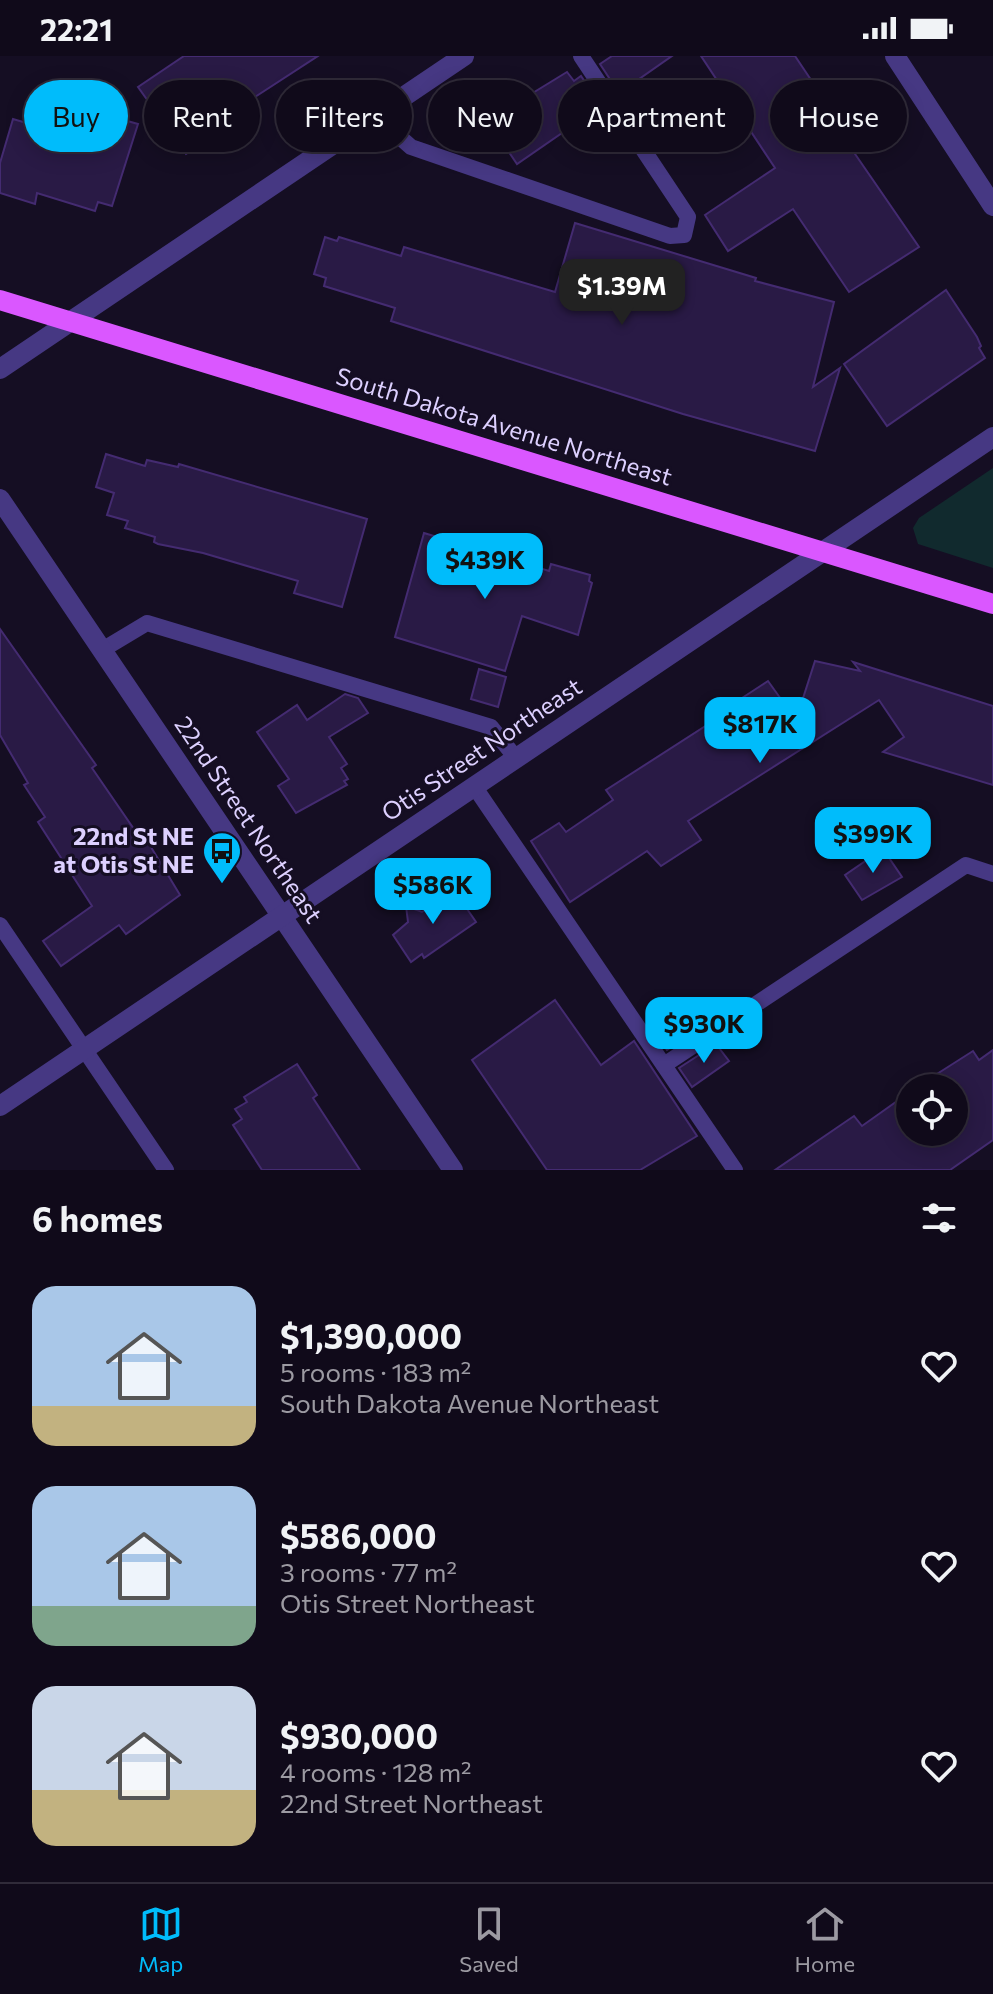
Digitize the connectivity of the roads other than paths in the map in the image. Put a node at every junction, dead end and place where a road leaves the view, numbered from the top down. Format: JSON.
{"nodes":[{"id":1,"x":464,"y":56,"type":"edge"},
{"id":2,"x":581,"y":56,"type":"edge"},
{"id":3,"x":895,"y":56,"type":"edge"},
{"id":4,"x":412,"y":91,"type":"edge"},
{"id":5,"x":412,"y":147,"type":"edge"},
{"id":6,"x":322,"y":152,"type":"edge"},
{"id":7,"x":993,"y":206,"type":"edge"},
{"id":8,"x":0,"y":300,"type":"edge"},
{"id":9,"x":71,"y":321,"type":"junction"},
{"id":10,"x":0,"y":369,"type":"edge"},
{"id":11,"x":993,"y":437,"type":"edge"},
{"id":12,"x":0,"y":499,"type":"edge"},
{"id":13,"x":823,"y":551,"type":"junction"},
{"id":14,"x":993,"y":604,"type":"edge"},
{"id":15,"x":102,"y":650,"type":"junction"},
{"id":16,"x":516,"y":758,"type":"junction"},
{"id":17,"x":474,"y":786,"type":"junction"},
{"id":18,"x":993,"y":874,"type":"edge"},
{"id":19,"x":281,"y":915,"type":"junction"},
{"id":20,"x":0,"y":925,"type":"edge"},
{"id":21,"x":83,"y":1050,"type":"junction"},
{"id":22,"x":664,"y":1065,"type":"junction"},
{"id":23,"x":0,"y":1106,"type":"edge"},
{"id":24,"x":166,"y":1170,"type":"edge"},
{"id":25,"x":453,"y":1170,"type":"edge"},
{"id":26,"x":735,"y":1170,"type":"edge"}],
"edges":[{"from":1,"to":4,"type":"street"},
{"from":2,"to":5,"type":"lane"},
{"from":3,"to":7,"type":"street"},
{"from":6,"to":9,"type":"street"},
{"from":8,"to":9,"type":"main road","name":"South Dakota Avenue Northeast"},
{"from":9,"to":10,"type":"street"},
{"from":9,"to":13,"type":"main road","name":"South Dakota Avenue Northeast"},
{"from":11,"to":13,"type":"street","name":"Otis Street Northeast"},
{"from":12,"to":15,"type":"street","name":"22nd Street Northeast"},
{"from":13,"to":14,"type":"main road","name":"South Dakota Avenue Northeast"},
{"from":13,"to":16,"type":"street","name":"Otis Street Northeast"},
{"from":15,"to":16,"type":"lane"},
{"from":15,"to":19,"type":"street","name":"22nd Street Northeast"},
{"from":16,"to":17,"type":"street","name":"Otis Street Northeast"},
{"from":17,"to":19,"type":"street","name":"Otis Street Northeast"},
{"from":17,"to":22,"type":"lane"},
{"from":18,"to":22,"type":"lane"},
{"from":19,"to":21,"type":"street","name":"Otis Street Northeast"},
{"from":19,"to":25,"type":"street","name":"22nd Street Northeast"},
{"from":20,"to":21,"type":"lane"},
{"from":21,"to":23,"type":"street","name":"Otis Street Northeast"},
{"from":21,"to":24,"type":"lane"},
{"from":22,"to":26,"type":"lane"}]}
